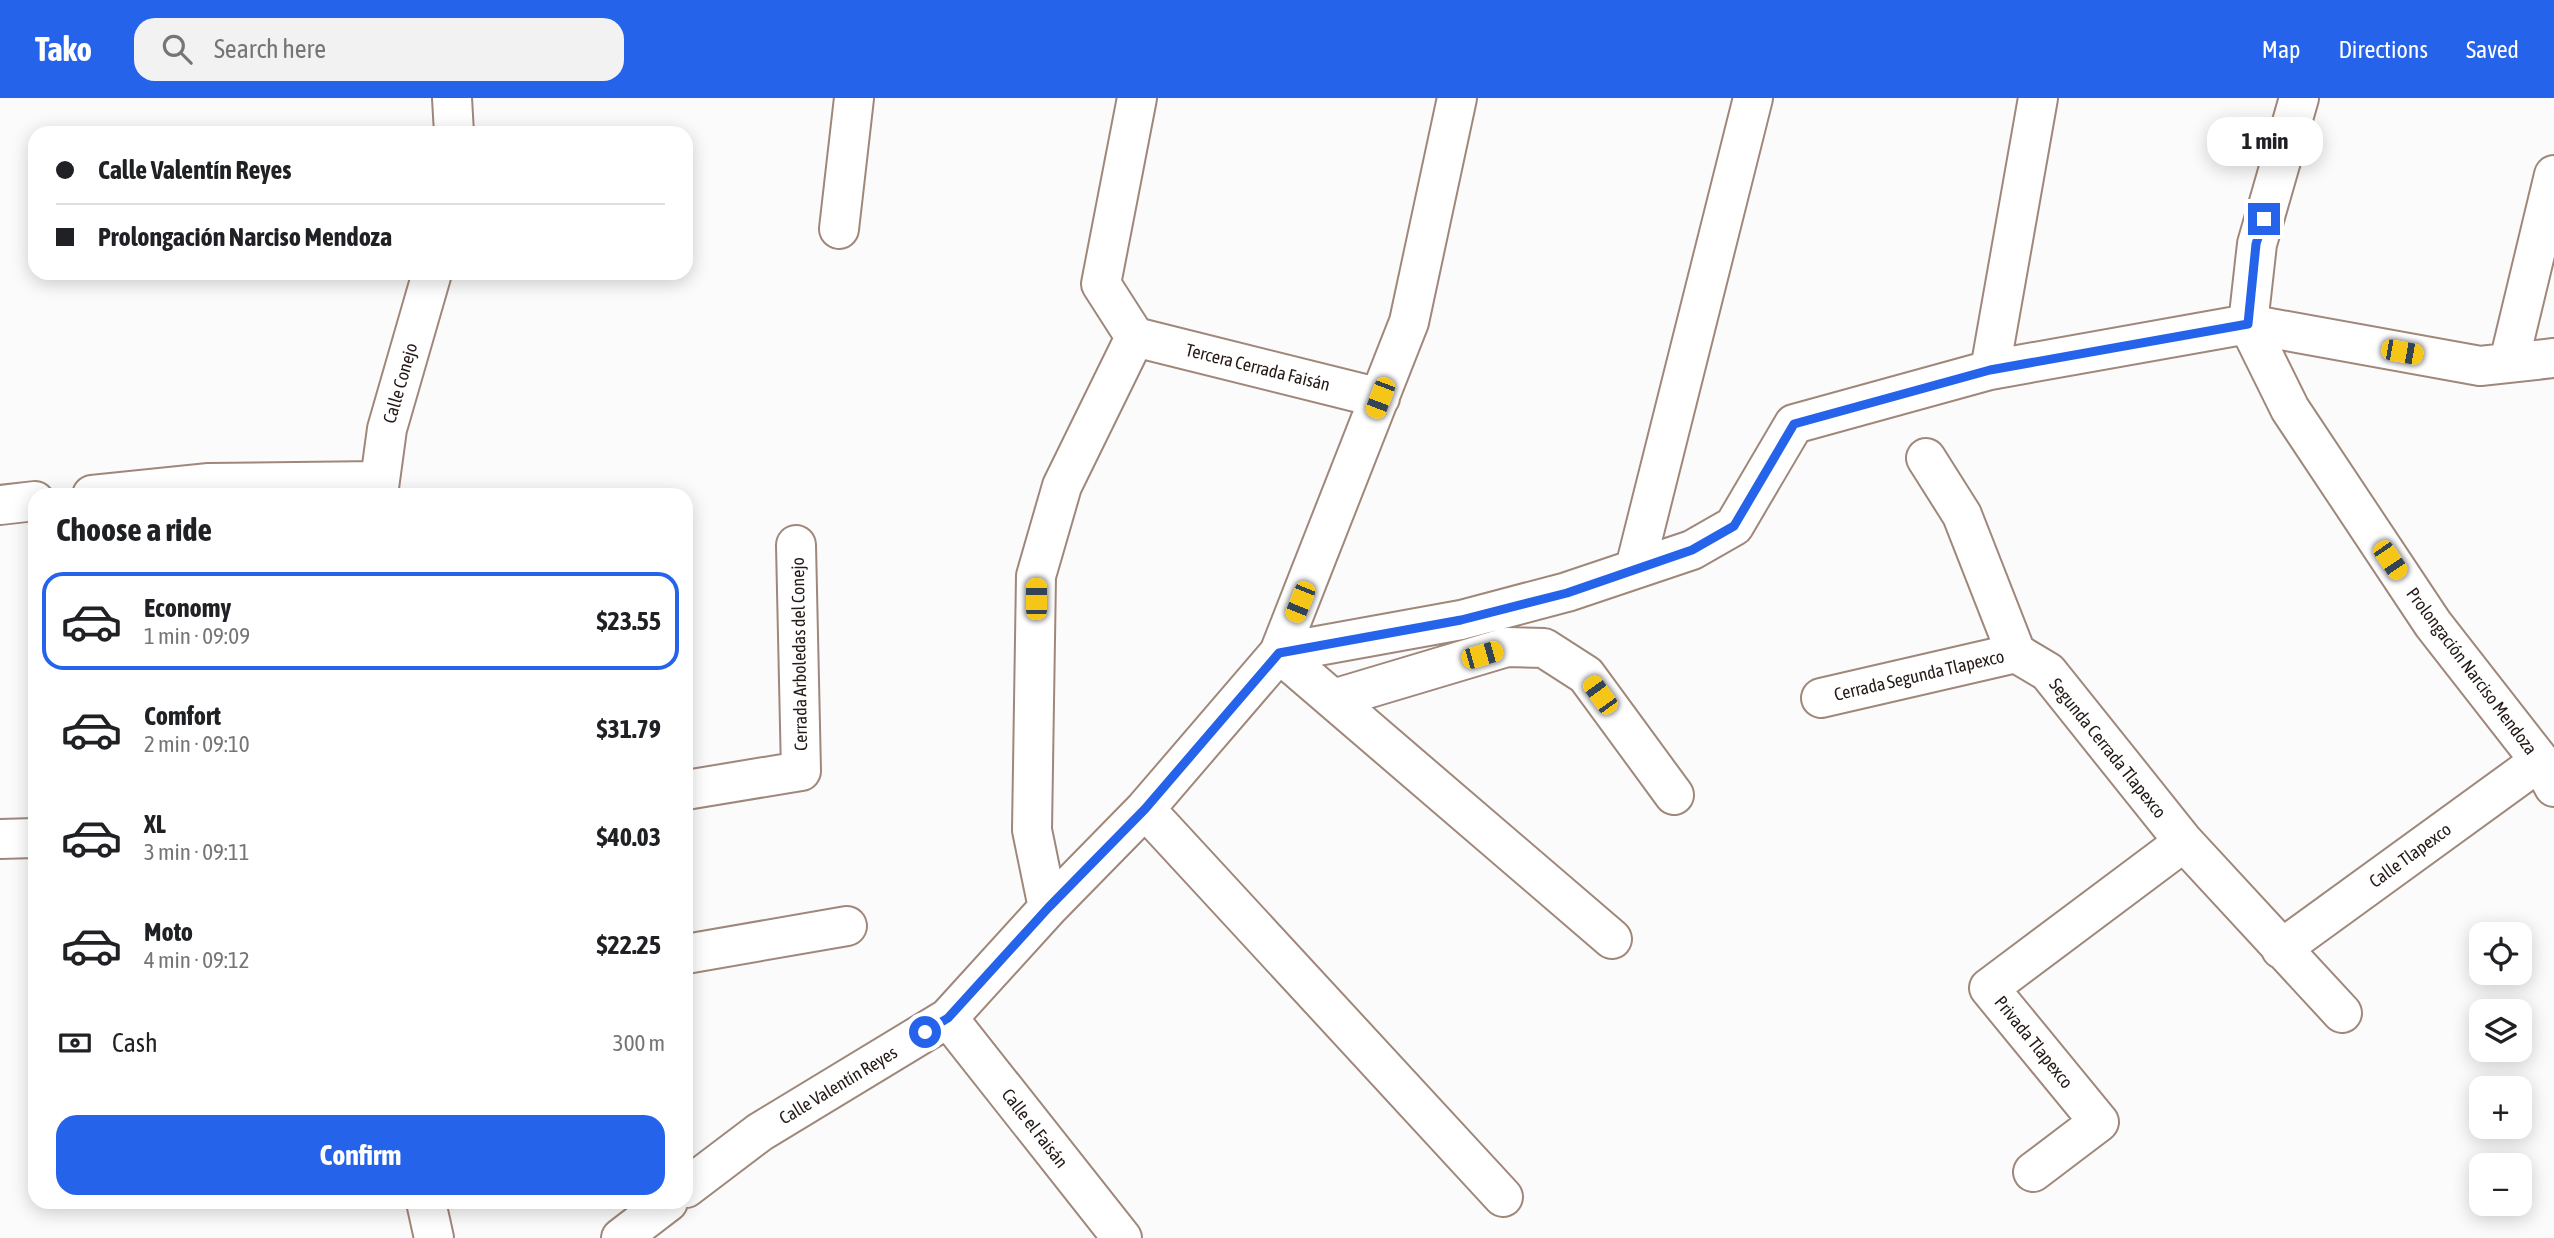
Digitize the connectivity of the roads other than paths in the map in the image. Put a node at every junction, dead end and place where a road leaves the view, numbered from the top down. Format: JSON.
{"nodes":[{"id":1,"x":452,"y":98,"type":"edge"},
{"id":2,"x":854,"y":98,"type":"edge"},
{"id":3,"x":1137,"y":98,"type":"edge"},
{"id":4,"x":1457,"y":98,"type":"edge"},
{"id":5,"x":1753,"y":98,"type":"edge"},
{"id":6,"x":2038,"y":98,"type":"edge"},
{"id":7,"x":2299,"y":98,"type":"edge"},
{"id":8,"x":454,"y":126,"type":"edge"},
{"id":9,"x":2554,"y":175,"type":"edge"},
{"id":10,"x":839,"y":229,"type":"dead end"},
{"id":11,"x":430,"y":280,"type":"edge"},
{"id":12,"x":2248,"y":324,"type":"junction"},
{"id":13,"x":1135,"y":337,"type":"junction"},
{"id":14,"x":2554,"y":358,"type":"edge"},
{"id":15,"x":2509,"y":362,"type":"junction"},
{"id":16,"x":1990,"y":370,"type":"junction"},
{"id":17,"x":1380,"y":398,"type":"junction"},
{"id":18,"x":1926,"y":458,"type":"dead end"},
{"id":19,"x":155,"y":488,"type":"edge"},
{"id":20,"x":378,"y":488,"type":"edge"},
{"id":21,"x":28,"y":502,"type":"edge"},
{"id":22,"x":0,"y":505,"type":"edge"},
{"id":23,"x":796,"y":545,"type":"dead end"},
{"id":24,"x":1635,"y":568,"type":"junction"},
{"id":25,"x":1279,"y":653,"type":"junction"},
{"id":26,"x":2017,"y":653,"type":"junction"},
{"id":27,"x":1821,"y":698,"type":"dead end"},
{"id":28,"x":1333,"y":699,"type":"junction"},
{"id":29,"x":2547,"y":774,"type":"edge"},
{"id":30,"x":693,"y":789,"type":"edge"},
{"id":31,"x":1674,"y":795,"type":"dead end"},
{"id":32,"x":1145,"y":809,"type":"junction"},
{"id":33,"x":28,"y":838,"type":"edge"},
{"id":34,"x":0,"y":839,"type":"edge"},
{"id":35,"x":2184,"y":842,"type":"junction"},
{"id":36,"x":1048,"y":908,"type":"junction"},
{"id":37,"x":847,"y":926,"type":"dead end"},
{"id":38,"x":1612,"y":939,"type":"dead end"},
{"id":39,"x":2281,"y":949,"type":"junction"},
{"id":40,"x":693,"y":953,"type":"edge"},
{"id":41,"x":2342,"y":1013,"type":"dead end"},
{"id":42,"x":948,"y":1018,"type":"junction"},
{"id":43,"x":2033,"y":1172,"type":"dead end"},
{"id":44,"x":693,"y":1183,"type":"edge"},
{"id":45,"x":1503,"y":1197,"type":"dead end"},
{"id":46,"x":428,"y":1209,"type":"edge"},
{"id":47,"x":659,"y":1209,"type":"edge"},
{"id":48,"x":434,"y":1238,"type":"edge"},
{"id":49,"x":621,"y":1238,"type":"edge"},
{"id":50,"x":1122,"y":1238,"type":"edge"}],
"edges":[{"from":1,"to":8,"type":"street"},
{"from":2,"to":10,"type":"street"},
{"from":3,"to":13,"type":"street"},
{"from":4,"to":17,"type":"street","name":"Calle Valentín Reyes"},
{"from":5,"to":24,"type":"street"},
{"from":6,"to":16,"type":"street"},
{"from":7,"to":12,"type":"street"},
{"from":9,"to":15,"type":"street"},
{"from":11,"to":20,"type":"street","name":"Calle Conejo"},
{"from":12,"to":15,"type":"street"},
{"from":12,"to":16,"type":"street"},
{"from":12,"to":29,"type":"street","name":"Prolongación Narciso Mendoza"},
{"from":13,"to":17,"type":"street","name":"Tercera Cerrada Faisán"},
{"from":13,"to":36,"type":"street"},
{"from":14,"to":15,"type":"street"},
{"from":16,"to":24,"type":"street"},
{"from":17,"to":25,"type":"street","name":"Calle Valentín Reyes"},
{"from":18,"to":26,"type":"street"},
{"from":19,"to":20,"type":"street"},
{"from":21,"to":22,"type":"street"},
{"from":23,"to":30,"type":"street","name":"Cerrada Arboledas del Conejo"},
{"from":24,"to":25,"type":"street"},
{"from":25,"to":28,"type":"street"},
{"from":25,"to":32,"type":"street","name":"Calle Valentín Reyes"},
{"from":26,"to":27,"type":"street","name":"Cerrada Segunda Tlapexco"},
{"from":26,"to":35,"type":"street","name":"Segunda Cerrada Tlapexco"},
{"from":28,"to":31,"type":"street"},
{"from":28,"to":38,"type":"street"},
{"from":29,"to":39,"type":"street","name":"Calle Tlapexco"},
{"from":32,"to":36,"type":"street","name":"Calle Valentín Reyes"},
{"from":32,"to":45,"type":"street"},
{"from":33,"to":34,"type":"street"},
{"from":35,"to":39,"type":"street","name":"Segunda Cerrada Tlapexco"},
{"from":35,"to":43,"type":"street","name":"Privada Tlapexco"},
{"from":36,"to":42,"type":"street","name":"Calle Valentín Reyes"},
{"from":37,"to":40,"type":"street"},
{"from":39,"to":41,"type":"street"},
{"from":42,"to":44,"type":"street","name":"Calle Valentín Reyes"},
{"from":42,"to":50,"type":"street","name":"Calle el Faisán"},
{"from":46,"to":48,"type":"street"},
{"from":47,"to":49,"type":"street"}]}
